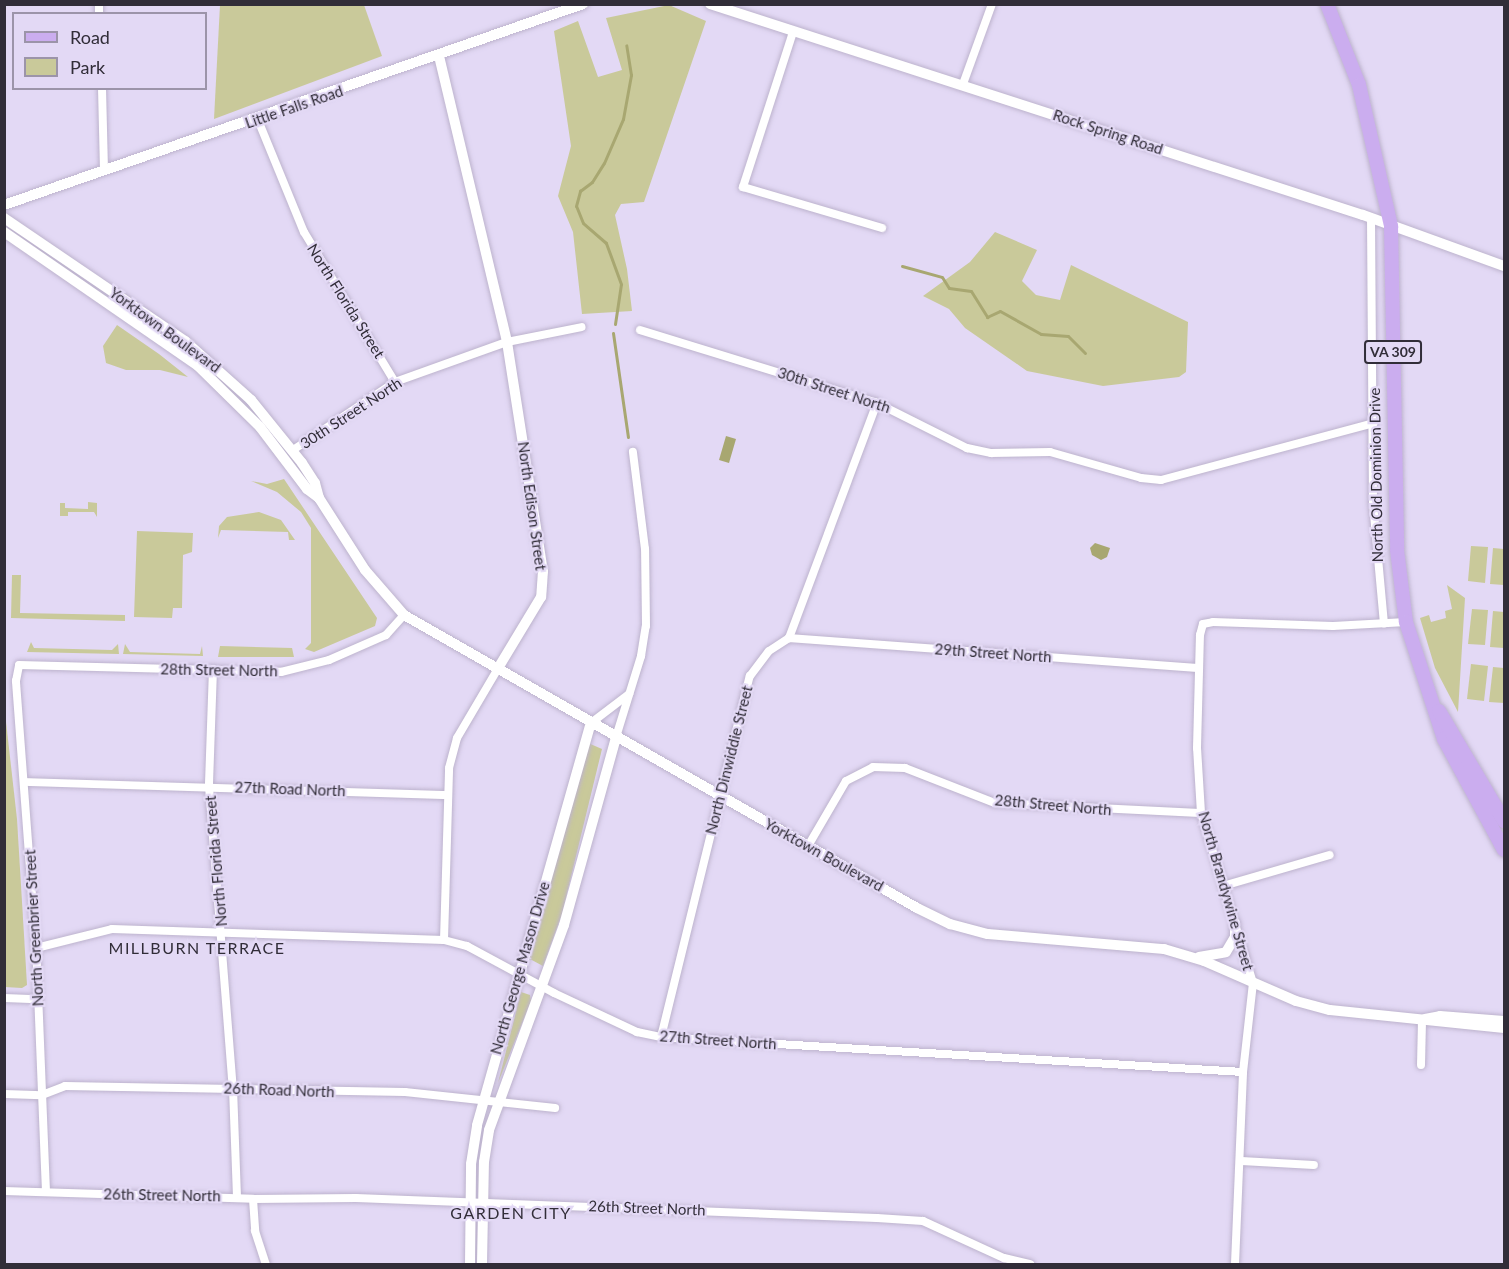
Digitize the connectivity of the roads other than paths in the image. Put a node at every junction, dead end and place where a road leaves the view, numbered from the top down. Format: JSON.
{"nodes":[{"id":1,"x":582,"y":4,"type":"edge"},
{"id":2,"x":710,"y":4,"type":"edge"},
{"id":3,"x":992,"y":4,"type":"edge"},
{"id":4,"x":1327,"y":4,"type":"edge"},
{"id":5,"x":571,"y":6,"type":"edge"},
{"id":6,"x":551,"y":10,"type":"edge"},
{"id":7,"x":793,"y":32,"type":"junction"},
{"id":8,"x":439,"y":56,"type":"junction"},
{"id":9,"x":963,"y":84,"type":"junction"},
{"id":10,"x":102,"y":90,"type":"edge"},
{"id":11,"x":258,"y":120,"type":"junction"},
{"id":12,"x":104,"y":171,"type":"junction"},
{"id":13,"x":4,"y":205,"type":"edge"},
{"id":14,"x":4,"y":218,"type":"edge"},
{"id":15,"x":1371,"y":218,"type":"junction"},
{"id":16,"x":1391,"y":226,"type":"junction"},
{"id":17,"x":882,"y":228,"type":"dead end"},
{"id":18,"x":4,"y":232,"type":"edge"},
{"id":19,"x":1504,"y":266,"type":"edge"},
{"id":20,"x":582,"y":327,"type":"dead end"},
{"id":21,"x":640,"y":330,"type":"dead end"},
{"id":22,"x":507,"y":342,"type":"junction"},
{"id":23,"x":395,"y":382,"type":"junction"},
{"id":24,"x":878,"y":403,"type":"junction"},
{"id":25,"x":1373,"y":423,"type":"junction"},
{"id":26,"x":293,"y":450,"type":"junction"},
{"id":27,"x":633,"y":452,"type":"dead end"},
{"id":28,"x":319,"y":498,"type":"junction"},
{"id":29,"x":405,"y":615,"type":"junction"},
{"id":30,"x":1406,"y":622,"type":"junction"},
{"id":31,"x":1384,"y":624,"type":"junction"},
{"id":32,"x":789,"y":638,"type":"junction"},
{"id":33,"x":19,"y":665,"type":"joint"},
{"id":34,"x":1197,"y":668,"type":"junction"},
{"id":35,"x":213,"y":669,"type":"junction"},
{"id":36,"x":497,"y":670,"type":"junction"},
{"id":37,"x":629,"y":694,"type":"junction"},
{"id":38,"x":1434,"y":704,"type":"junction"},
{"id":39,"x":591,"y":723,"type":"junction"},
{"id":40,"x":616,"y":737,"type":"junction"},
{"id":41,"x":26,"y":782,"type":"junction"},
{"id":42,"x":209,"y":786,"type":"junction"},
{"id":43,"x":447,"y":795,"type":"junction"},
{"id":44,"x":721,"y":797,"type":"junction"},
{"id":45,"x":1202,"y":813,"type":"junction"},
{"id":46,"x":1504,"y":821,"type":"edge"},
{"id":47,"x":808,"y":846,"type":"junction"},
{"id":48,"x":1504,"y":850,"type":"edge"},
{"id":49,"x":1330,"y":855,"type":"dead end"},
{"id":50,"x":1223,"y":886,"type":"junction"},
{"id":51,"x":1235,"y":923,"type":"junction"},
{"id":52,"x":222,"y":931,"type":"junction"},
{"id":53,"x":444,"y":940,"type":"junction"},
{"id":54,"x":36,"y":948,"type":"junction"},
{"id":55,"x":1193,"y":957,"type":"junction"},
{"id":56,"x":518,"y":973,"type":"junction"},
{"id":57,"x":1253,"y":983,"type":"junction"},
{"id":58,"x":541,"y":987,"type":"junction"},
{"id":59,"x":4,"y":998,"type":"edge"},
{"id":60,"x":37,"y":999,"type":"junction"},
{"id":61,"x":1422,"y":1020,"type":"junction"},
{"id":62,"x":1504,"y":1021,"type":"edge"},
{"id":63,"x":1504,"y":1028,"type":"edge"},
{"id":64,"x":661,"y":1037,"type":"junction"},
{"id":65,"x":1421,"y":1065,"type":"dead end"},
{"id":66,"x":1243,"y":1072,"type":"junction"},
{"id":67,"x":233,"y":1088,"type":"junction"},
{"id":68,"x":4,"y":1095,"type":"edge"},
{"id":69,"x":42,"y":1095,"type":"junction"},
{"id":70,"x":482,"y":1101,"type":"junction"},
{"id":71,"x":496,"y":1103,"type":"junction"},
{"id":72,"x":555,"y":1108,"type":"dead end"},
{"id":73,"x":1241,"y":1161,"type":"junction"},
{"id":74,"x":1314,"y":1165,"type":"dead end"},
{"id":75,"x":4,"y":1191,"type":"edge"},
{"id":76,"x":46,"y":1192,"type":"junction"},
{"id":77,"x":237,"y":1197,"type":"junction"},
{"id":78,"x":253,"y":1199,"type":"junction"},
{"id":79,"x":470,"y":1203,"type":"junction"},
{"id":80,"x":483,"y":1203,"type":"junction"},
{"id":81,"x":266,"y":1264,"type":"edge"},
{"id":82,"x":470,"y":1264,"type":"edge"},
{"id":83,"x":482,"y":1264,"type":"edge"},
{"id":84,"x":1030,"y":1264,"type":"edge"},
{"id":85,"x":1235,"y":1264,"type":"edge"}],
"edges":[{"from":1,"to":5,"type":"street","name":"Little Falls Road"},
{"from":2,"to":7,"type":"street","name":"Rock Spring Road"},
{"from":3,"to":9,"type":"street"},
{"from":4,"to":16,"type":"main road","number":"VA 309"},
{"from":5,"to":6,"type":"street","name":"Little Falls Road"},
{"from":6,"to":8,"type":"street","name":"Little Falls Road"},
{"from":7,"to":9,"type":"street","name":"Rock Spring Road"},
{"from":7,"to":17,"type":"street"},
{"from":8,"to":11,"type":"street","name":"Little Falls Road"},
{"from":8,"to":22,"type":"street","name":"North Edison Street"},
{"from":9,"to":15,"type":"street","name":"Rock Spring Road"},
{"from":10,"to":12,"type":"street"},
{"from":11,"to":12,"type":"street","name":"Little Falls Road"},
{"from":11,"to":23,"type":"street","name":"North Florida Street"},
{"from":12,"to":13,"type":"street","name":"Little Falls Road"},
{"from":14,"to":26,"type":"street","name":"Yorktown Boulevard"},
{"from":15,"to":16,"type":"street","name":"Rock Spring Road"},
{"from":15,"to":25,"type":"street","name":"North Old Dominion Drive"},
{"from":16,"to":19,"type":"street","name":"Rock Spring Road"},
{"from":16,"to":30,"type":"main road","number":"VA 309"},
{"from":18,"to":28,"type":"street","name":"Yorktown Boulevard"},
{"from":20,"to":22,"type":"street","name":"30th Street North"},
{"from":21,"to":24,"type":"street","name":"30th Street North"},
{"from":22,"to":23,"type":"street","name":"30th Street North"},
{"from":22,"to":36,"type":"street","name":"North Edison Street"},
{"from":23,"to":26,"type":"street","name":"30th Street North"},
{"from":24,"to":25,"type":"street","name":"30th Street North"},
{"from":24,"to":32,"type":"street"},
{"from":25,"to":31,"type":"street","name":"North Old Dominion Drive"},
{"from":26,"to":28,"type":"street","name":"Yorktown Boulevard"},
{"from":27,"to":37,"type":"street","name":"North George Mason Drive"},
{"from":28,"to":29,"type":"street","name":"Yorktown Boulevard"},
{"from":29,"to":35,"type":"street","name":"28th Street North"},
{"from":29,"to":36,"type":"street","name":"Yorktown Boulevard"},
{"from":30,"to":31,"type":"street"},
{"from":30,"to":38,"type":"main road","number":"VA 309"},
{"from":31,"to":34,"type":"street","name":"North Brandywine Street"},
{"from":32,"to":34,"type":"street","name":"29th Street North"},
{"from":32,"to":44,"type":"street","name":"North Dinwiddie Street"},
{"from":33,"to":35,"type":"street","name":"28th Street North"},
{"from":33,"to":41,"type":"street","name":"North Greenbrier Street"},
{"from":34,"to":45,"type":"street","name":"North Brandywine Street"},
{"from":35,"to":42,"type":"street","name":"North Florida Street"},
{"from":36,"to":39,"type":"street","name":"Yorktown Boulevard"},
{"from":36,"to":43,"type":"street","name":"North Edison Street"},
{"from":37,"to":39,"type":"street"},
{"from":37,"to":40,"type":"street","name":"North George Mason Drive"},
{"from":38,"to":46,"type":"main road","number":"VA 309"},
{"from":38,"to":48,"type":"main road","number":"VA 309"},
{"from":39,"to":40,"type":"street","name":"Yorktown Boulevard"},
{"from":39,"to":56,"type":"street","name":"North George Mason Drive"},
{"from":40,"to":44,"type":"street","name":"Yorktown Boulevard"},
{"from":40,"to":58,"type":"street","name":"North George Mason Drive"},
{"from":41,"to":42,"type":"street","name":"27th Road North"},
{"from":41,"to":54,"type":"street","name":"North Greenbrier Street"},
{"from":42,"to":43,"type":"street","name":"27th Road North"},
{"from":42,"to":52,"type":"street","name":"North Florida Street"},
{"from":43,"to":53,"type":"street","name":"North Edison Street"},
{"from":44,"to":47,"type":"street","name":"Yorktown Boulevard"},
{"from":44,"to":64,"type":"street","name":"North Dinwiddie Street"},
{"from":45,"to":47,"type":"street","name":"28th Street North"},
{"from":45,"to":50,"type":"street","name":"North Brandywine Street"},
{"from":47,"to":55,"type":"street","name":"Yorktown Boulevard"},
{"from":49,"to":50,"type":"street"},
{"from":50,"to":51,"type":"street","name":"North Brandywine Street"},
{"from":51,"to":55,"type":"street"},
{"from":51,"to":57,"type":"street","name":"North Brandywine Street"},
{"from":52,"to":53,"type":"street","name":"27th Street North"},
{"from":52,"to":54,"type":"street","name":"27th Street North"},
{"from":52,"to":67,"type":"street","name":"North Florida Street"},
{"from":53,"to":56,"type":"street","name":"27th Street North"},
{"from":54,"to":60,"type":"street","name":"North Greenbrier Street"},
{"from":55,"to":57,"type":"street","name":"Yorktown Boulevard"},
{"from":56,"to":58,"type":"street","name":"27th Street North"},
{"from":56,"to":70,"type":"street","name":"North George Mason Drive"},
{"from":57,"to":61,"type":"street","name":"Yorktown Boulevard"},
{"from":57,"to":66,"type":"street","name":"North Brandywine Street"},
{"from":58,"to":64,"type":"street","name":"27th Street North"},
{"from":58,"to":71,"type":"street","name":"North George Mason Drive"},
{"from":59,"to":60,"type":"street"},
{"from":60,"to":69,"type":"street","name":"North Greenbrier Street"},
{"from":61,"to":62,"type":"street","name":"Yorktown Boulevard"},
{"from":61,"to":63,"type":"street","name":"Yorktown Boulevard"},
{"from":61,"to":65,"type":"street"},
{"from":64,"to":66,"type":"street","name":"27th Street North"},
{"from":66,"to":73,"type":"street","name":"North Brandywine Street"},
{"from":67,"to":69,"type":"street","name":"26th Road North"},
{"from":67,"to":70,"type":"street","name":"26th Road North"},
{"from":67,"to":77,"type":"street","name":"North Florida Street"},
{"from":68,"to":69,"type":"street","name":"26th Road North"},
{"from":69,"to":76,"type":"street","name":"North Greenbrier Street"},
{"from":70,"to":71,"type":"street","name":"26th Road North"},
{"from":70,"to":79,"type":"street","name":"North George Mason Drive"},
{"from":71,"to":72,"type":"street","name":"26th Road North"},
{"from":71,"to":80,"type":"street","name":"North George Mason Drive"},
{"from":73,"to":74,"type":"street"},
{"from":73,"to":85,"type":"street","name":"North Brandywine Street"},
{"from":75,"to":76,"type":"street","name":"26th Street North"},
{"from":76,"to":77,"type":"street","name":"26th Street North"},
{"from":77,"to":78,"type":"street","name":"26th Street North"},
{"from":78,"to":79,"type":"street","name":"26th Street North"},
{"from":78,"to":81,"type":"street"},
{"from":79,"to":80,"type":"street","name":"26th Street North"},
{"from":79,"to":82,"type":"street","name":"North George Mason Drive"},
{"from":80,"to":83,"type":"street","name":"North George Mason Drive"},
{"from":80,"to":84,"type":"street","name":"26th Street North"}]}
